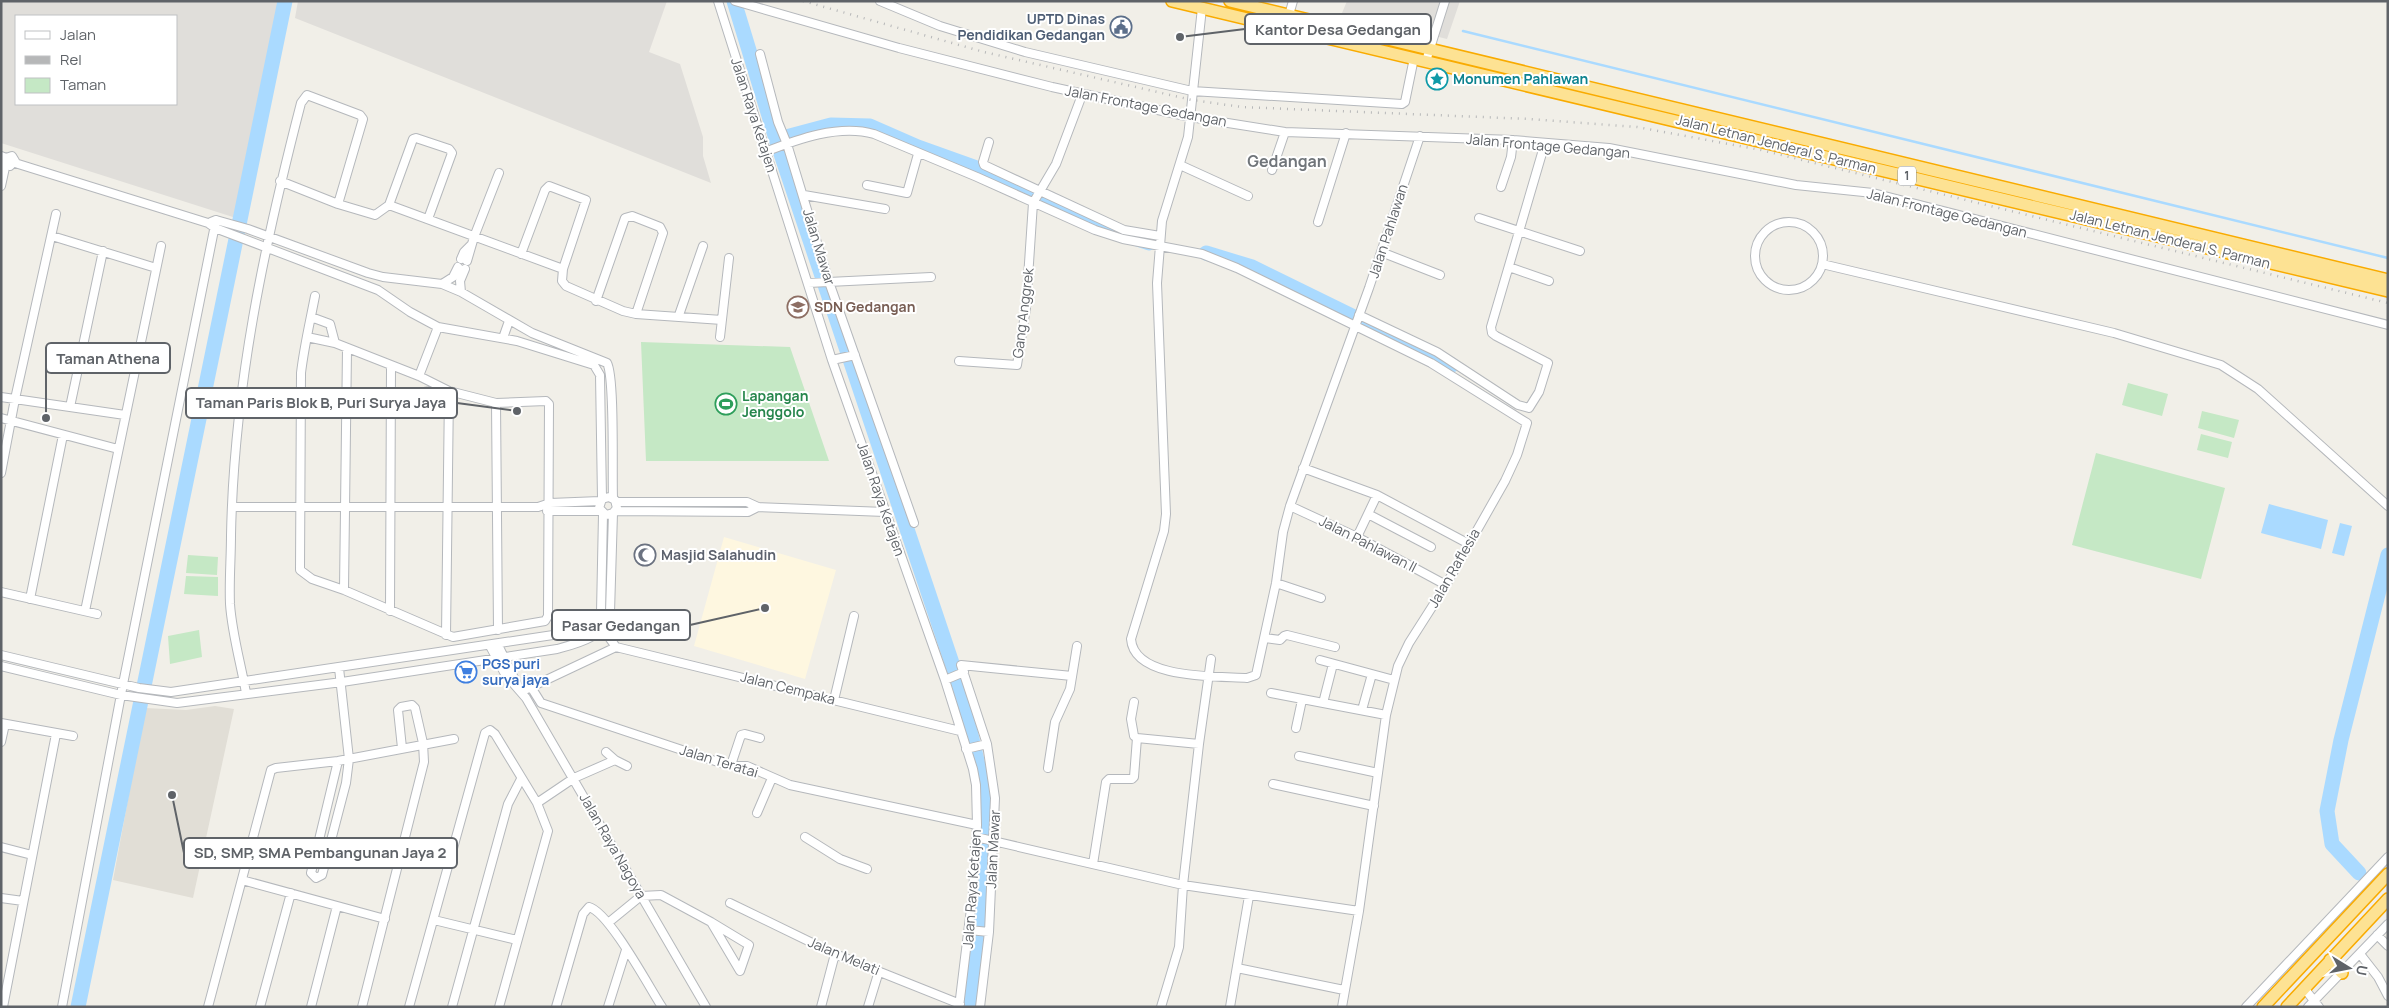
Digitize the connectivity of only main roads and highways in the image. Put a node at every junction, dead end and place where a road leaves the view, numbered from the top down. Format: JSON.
{"nodes":[{"id":1,"x":1172,"y":1,"type":"edge"},
{"id":2,"x":1230,"y":1,"type":"edge"},
{"id":3,"x":2388,"y":280,"type":"edge"},
{"id":4,"x":2388,"y":292,"type":"edge"},
{"id":5,"x":2388,"y":874,"type":"edge"},
{"id":6,"x":2388,"y":899,"type":"edge"},
{"id":7,"x":2330,"y":960,"type":"junction"},
{"id":8,"x":2342,"y":972,"type":"road end"},
{"id":9,"x":2263,"y":1007,"type":"edge"},
{"id":10,"x":2287,"y":1007,"type":"edge"}],
"edges":[{"from":1,"to":4,"type":"highway","name":"Jalan Letnan Jenderal S. Parman","number":"1"},
{"from":2,"to":3,"type":"highway","name":"Jalan Letnan Jenderal S. Parman","number":"1"},
{"from":5,"to":9,"type":"highway"},
{"from":6,"to":7,"type":"highway"},
{"from":7,"to":8,"type":"highway"},
{"from":7,"to":10,"type":"highway"}]}
